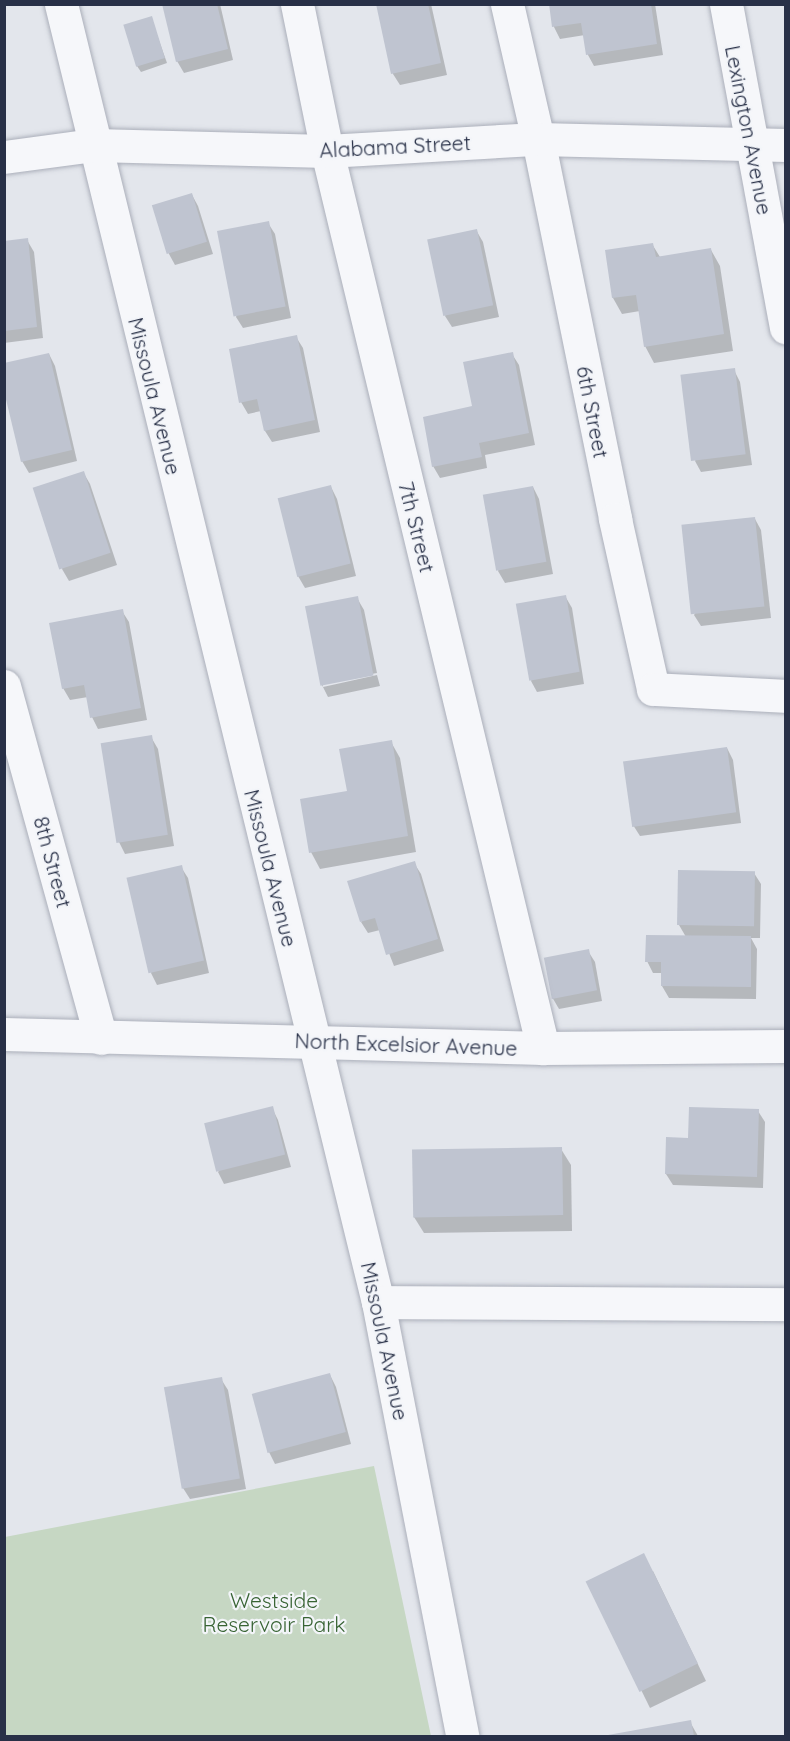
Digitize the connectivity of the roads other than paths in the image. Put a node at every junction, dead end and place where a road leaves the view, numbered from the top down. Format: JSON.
{"nodes":[{"id":1,"x":61,"y":4,"type":"edge"},
{"id":2,"x":297,"y":4,"type":"edge"},
{"id":3,"x":507,"y":4,"type":"edge"},
{"id":4,"x":726,"y":4,"type":"edge"},
{"id":5,"x":538,"y":139,"type":"junction"},
{"id":6,"x":752,"y":142,"type":"junction"},
{"id":7,"x":94,"y":145,"type":"junction"},
{"id":8,"x":786,"y":145,"type":"edge"},
{"id":9,"x":327,"y":151,"type":"junction"},
{"id":10,"x":4,"y":157,"type":"edge"},
{"id":11,"x":786,"y":327,"type":"edge"},
{"id":12,"x":4,"y":686,"type":"edge"},
{"id":13,"x":786,"y":696,"type":"edge"},
{"id":14,"x":12,"y":1030,"type":"edge"},
{"id":15,"x":101,"y":1038,"type":"junction"},
{"id":16,"x":314,"y":1041,"type":"junction"},
{"id":17,"x":786,"y":1046,"type":"edge"},
{"id":18,"x":543,"y":1048,"type":"junction"},
{"id":19,"x":378,"y":1302,"type":"junction"},
{"id":20,"x":786,"y":1304,"type":"edge"},
{"id":21,"x":462,"y":1737,"type":"edge"}],
"edges":[{"from":1,"to":7,"type":"street","name":"Missoula Avenue"},
{"from":2,"to":9,"type":"street","name":"7th Street"},
{"from":3,"to":5,"type":"street","name":"6th Street"},
{"from":4,"to":6,"type":"street","name":"Lexington Avenue"},
{"from":5,"to":6,"type":"street","name":"Alabama Street"},
{"from":5,"to":9,"type":"street","name":"Alabama Street"},
{"from":5,"to":13,"type":"street","name":"6th Street"},
{"from":6,"to":8,"type":"street","name":"Alabama Street"},
{"from":6,"to":11,"type":"street","name":"Lexington Avenue"},
{"from":7,"to":9,"type":"street","name":"Alabama Street"},
{"from":7,"to":10,"type":"street","name":"Alabama Street"},
{"from":7,"to":16,"type":"street","name":"Missoula Avenue"},
{"from":9,"to":18,"type":"street","name":"7th Street"},
{"from":12,"to":15,"type":"street","name":"8th Street"},
{"from":14,"to":15,"type":"street","name":"North Excelsior Avenue"},
{"from":15,"to":16,"type":"street","name":"North Excelsior Avenue"},
{"from":16,"to":18,"type":"street","name":"North Excelsior Avenue"},
{"from":16,"to":19,"type":"street","name":"Missoula Avenue"},
{"from":17,"to":18,"type":"street","name":"North Excelsior Avenue"},
{"from":19,"to":20,"type":"street"},
{"from":19,"to":21,"type":"street","name":"Missoula Avenue"}]}
